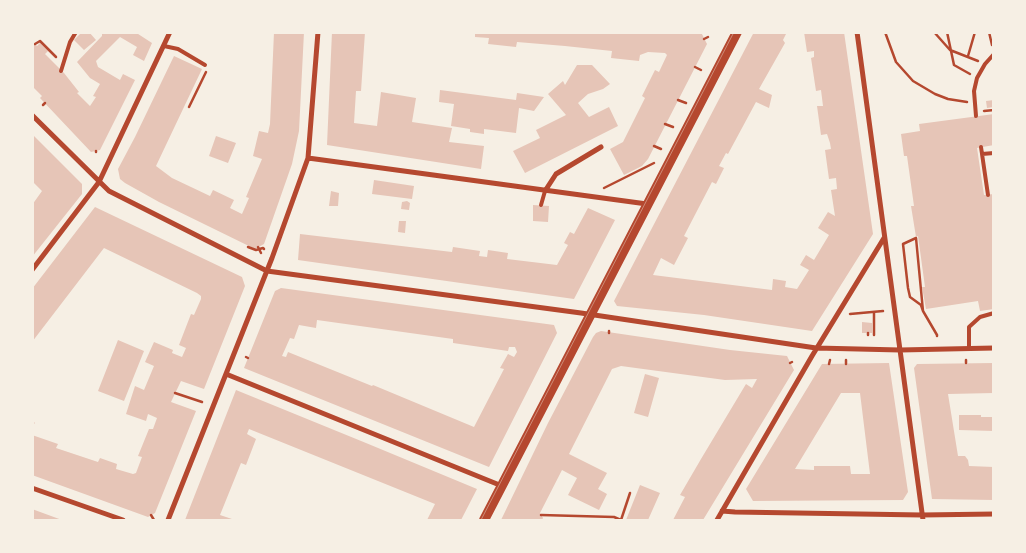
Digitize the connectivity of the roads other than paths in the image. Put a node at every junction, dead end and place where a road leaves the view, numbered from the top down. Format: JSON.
{"nodes":[{"id":1,"x":76,"y":32,"type":"edge"},
{"id":2,"x":170,"y":32,"type":"edge"},
{"id":3,"x":318,"y":32,"type":"edge"},
{"id":4,"x":737,"y":32,"type":"edge"},
{"id":5,"x":856,"y":32,"type":"edge"},
{"id":6,"x":164,"y":46,"type":"junction"},
{"id":7,"x":994,"y":54,"type":"edge"},
{"id":8,"x":204,"y":64,"type":"dead end"},
{"id":9,"x":61,"y":71,"type":"dead end"},
{"id":10,"x":32,"y":114,"type":"edge"},
{"id":11,"x":976,"y":116,"type":"dead end"},
{"id":12,"x":602,"y":147,"type":"dead end"},
{"id":13,"x":981,"y":147,"type":"dead end"},
{"id":14,"x":994,"y":153,"type":"edge"},
{"id":15,"x":982,"y":154,"type":"junction"},
{"id":16,"x":308,"y":158,"type":"junction"},
{"id":17,"x":99,"y":182,"type":"junction"},
{"id":18,"x":545,"y":191,"type":"junction"},
{"id":19,"x":988,"y":195,"type":"dead end"},
{"id":20,"x":647,"y":204,"type":"junction"},
{"id":21,"x":541,"y":205,"type":"dead end"},
{"id":22,"x":884,"y":238,"type":"junction"},
{"id":23,"x":32,"y":270,"type":"edge"},
{"id":24,"x":267,"y":271,"type":"junction"},
{"id":25,"x":994,"y":313,"type":"edge"},
{"id":26,"x":590,"y":314,"type":"junction"},
{"id":27,"x":816,"y":348,"type":"junction"},
{"id":28,"x":994,"y":348,"type":"edge"},
{"id":29,"x":969,"y":349,"type":"junction"},
{"id":30,"x":900,"y":350,"type":"junction"},
{"id":31,"x":226,"y":374,"type":"junction"},
{"id":32,"x":502,"y":486,"type":"junction"},
{"id":33,"x":32,"y":488,"type":"edge"},
{"id":34,"x":722,"y":511,"type":"junction"},
{"id":35,"x":994,"y":514,"type":"edge"},
{"id":36,"x":922,"y":518,"type":"edge"},
{"id":37,"x":123,"y":520,"type":"edge"},
{"id":38,"x":168,"y":520,"type":"edge"},
{"id":39,"x":484,"y":520,"type":"edge"},
{"id":40,"x":717,"y":520,"type":"edge"}],
"edges":[{"from":1,"to":9,"type":"lane"},
{"from":2,"to":6,"type":"street"},
{"from":3,"to":16,"type":"street"},
{"from":4,"to":20,"type":"main road"},
{"from":5,"to":22,"type":"street"},
{"from":6,"to":8,"type":"lane"},
{"from":6,"to":17,"type":"street"},
{"from":7,"to":11,"type":"lane"},
{"from":10,"to":17,"type":"street"},
{"from":12,"to":18,"type":"street"},
{"from":13,"to":15,"type":"lane"},
{"from":14,"to":15,"type":"lane"},
{"from":15,"to":19,"type":"lane"},
{"from":16,"to":18,"type":"street"},
{"from":16,"to":24,"type":"street"},
{"from":17,"to":23,"type":"street"},
{"from":17,"to":24,"type":"street"},
{"from":18,"to":20,"type":"street"},
{"from":18,"to":21,"type":"lane"},
{"from":20,"to":26,"type":"main road"},
{"from":22,"to":27,"type":"street"},
{"from":22,"to":30,"type":"street"},
{"from":24,"to":26,"type":"street"},
{"from":24,"to":31,"type":"street"},
{"from":25,"to":29,"type":"lane"},
{"from":26,"to":27,"type":"street"},
{"from":26,"to":32,"type":"main road"},
{"from":27,"to":30,"type":"street"},
{"from":27,"to":34,"type":"street"},
{"from":28,"to":29,"type":"street"},
{"from":29,"to":30,"type":"street"},
{"from":30,"to":36,"type":"street"},
{"from":31,"to":32,"type":"street"},
{"from":31,"to":38,"type":"street"},
{"from":32,"to":39,"type":"main road"},
{"from":33,"to":37,"type":"street"},
{"from":34,"to":36,"type":"street"},
{"from":34,"to":40,"type":"street"},
{"from":35,"to":36,"type":"street"}]}
